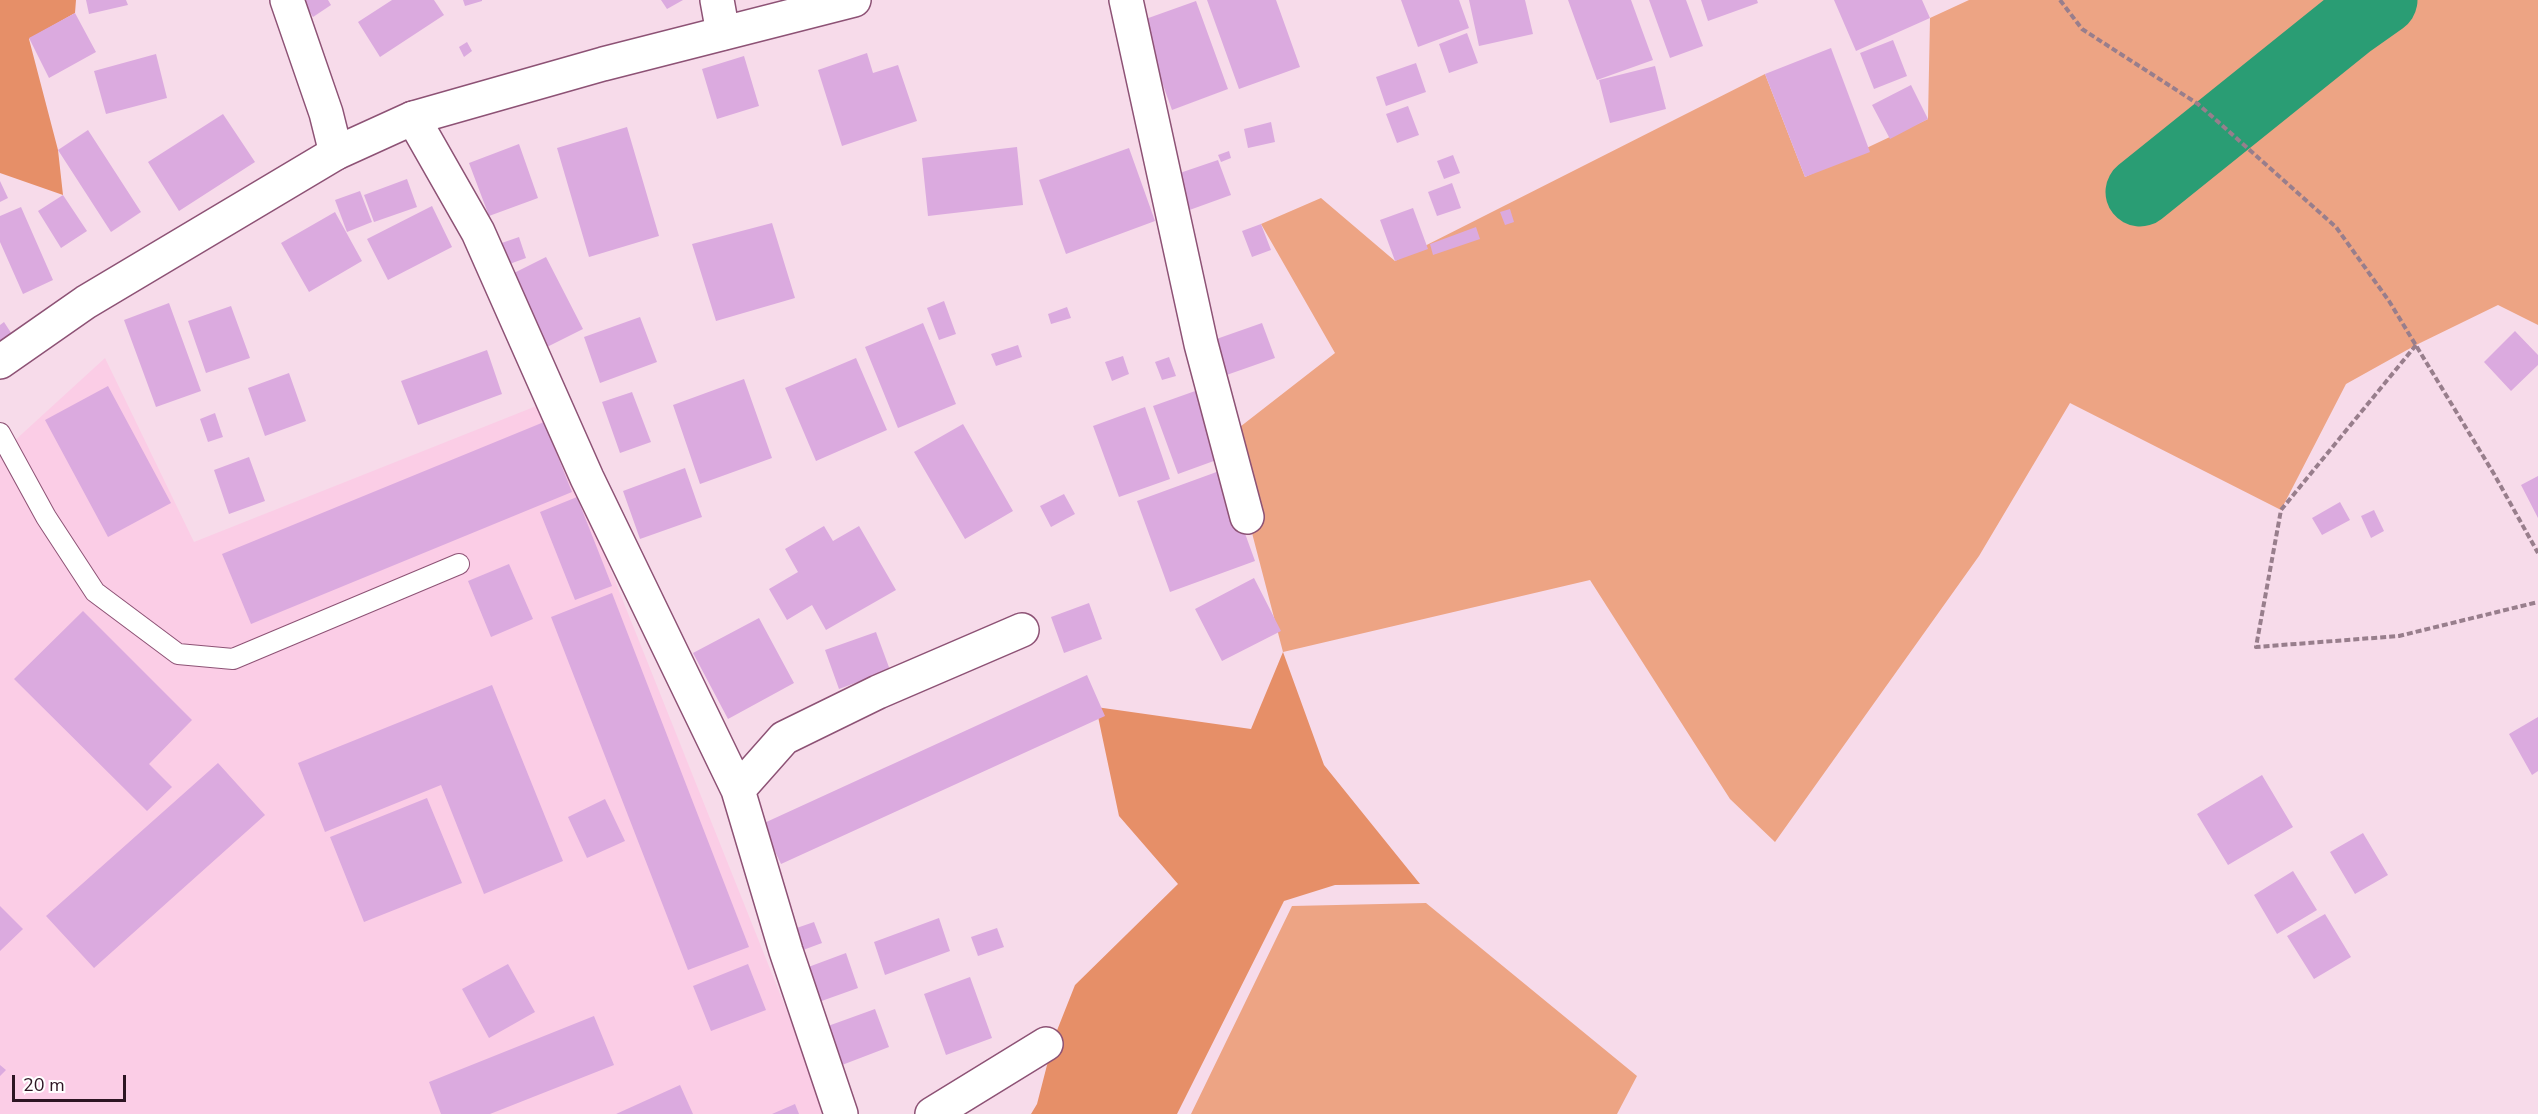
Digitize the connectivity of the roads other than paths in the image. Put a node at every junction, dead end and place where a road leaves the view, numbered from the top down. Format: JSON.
{"nodes":[{"id":1,"x":287,"y":0,"type":"edge"},
{"id":2,"x":717,"y":0,"type":"edge"},
{"id":3,"x":854,"y":0,"type":"edge"},
{"id":4,"x":1126,"y":0,"type":"edge"},
{"id":5,"x":723,"y":33,"type":"junction"},
{"id":6,"x":413,"y":118,"type":"junction"},
{"id":7,"x":336,"y":153,"type":"junction"},
{"id":8,"x":0,"y":362,"type":"edge"},
{"id":9,"x":0,"y":433,"type":"edge"},
{"id":10,"x":1247,"y":517,"type":"dead end"},
{"id":11,"x":459,"y":564,"type":"dead end"},
{"id":12,"x":1022,"y":630,"type":"dead end"},
{"id":13,"x":738,"y":790,"type":"junction"},
{"id":14,"x":1046,"y":1044,"type":"dead end"},
{"id":15,"x":841,"y":1114,"type":"edge"},
{"id":16,"x":932,"y":1114,"type":"edge"}],
"edges":[{"from":1,"to":7,"type":"street"},
{"from":2,"to":5,"type":"street"},
{"from":3,"to":5,"type":"street"},
{"from":4,"to":10,"type":"street"},
{"from":5,"to":6,"type":"street"},
{"from":6,"to":7,"type":"street"},
{"from":6,"to":13,"type":"street"},
{"from":7,"to":8,"type":"street"},
{"from":9,"to":11,"type":"lane"},
{"from":12,"to":13,"type":"street"},
{"from":13,"to":15,"type":"street"},
{"from":14,"to":16,"type":"street"}]}
